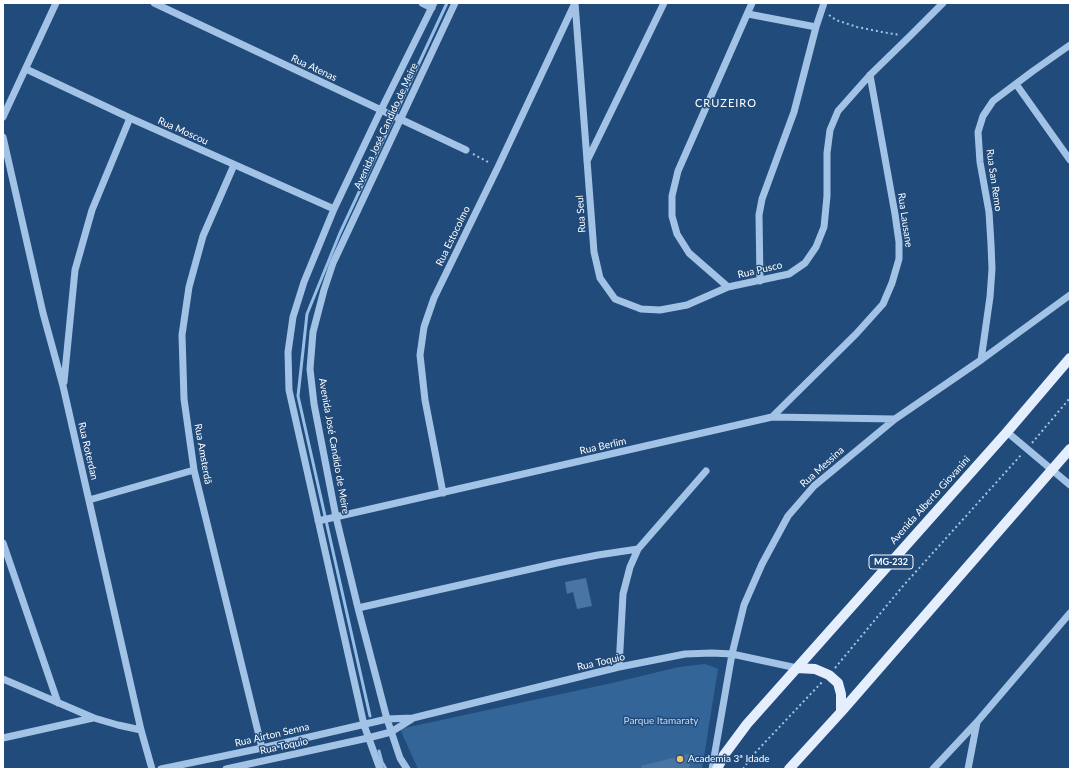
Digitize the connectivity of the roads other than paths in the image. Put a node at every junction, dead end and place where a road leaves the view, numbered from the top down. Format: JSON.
{"nodes":[{"id":1,"x":56,"y":3,"type":"edge"},
{"id":2,"x":154,"y":3,"type":"edge"},
{"id":3,"x":422,"y":3,"type":"edge"},
{"id":4,"x":455,"y":3,"type":"edge"},
{"id":5,"x":574,"y":3,"type":"edge"},
{"id":6,"x":664,"y":3,"type":"edge"},
{"id":7,"x":752,"y":3,"type":"edge"},
{"id":8,"x":824,"y":3,"type":"edge"},
{"id":9,"x":943,"y":3,"type":"edge"},
{"id":10,"x":433,"y":5,"type":"edge"},
{"id":11,"x":748,"y":14,"type":"junction"},
{"id":12,"x":816,"y":28,"type":"junction"},
{"id":13,"x":1070,"y":45,"type":"edge"},
{"id":14,"x":26,"y":69,"type":"junction"},
{"id":15,"x":870,"y":75,"type":"junction"},
{"id":16,"x":1016,"y":84,"type":"junction"},
{"id":17,"x":384,"y":112,"type":"junction"},
{"id":18,"x":3,"y":117,"type":"edge"},
{"id":19,"x":130,"y":118,"type":"junction"},
{"id":20,"x":398,"y":118,"type":"junction"},
{"id":21,"x":3,"y":137,"type":"edge"},
{"id":22,"x":466,"y":150,"type":"road end"},
{"id":23,"x":1070,"y":160,"type":"edge"},
{"id":24,"x":587,"y":163,"type":"junction"},
{"id":25,"x":234,"y":165,"type":"junction"},
{"id":26,"x":334,"y":209,"type":"junction"},
{"id":27,"x":760,"y":281,"type":"junction"},
{"id":28,"x":728,"y":287,"type":"junction"},
{"id":29,"x":1070,"y":295,"type":"edge"},
{"id":30,"x":1070,"y":358,"type":"edge"},
{"id":31,"x":981,"y":360,"type":"junction"},
{"id":32,"x":63,"y":386,"type":"junction"},
{"id":33,"x":772,"y":417,"type":"junction"},
{"id":34,"x":895,"y":419,"type":"junction"},
{"id":35,"x":1007,"y":432,"type":"junction"},
{"id":36,"x":1070,"y":448,"type":"edge"},
{"id":37,"x":1052,"y":469,"type":"junction"},
{"id":38,"x":194,"y":470,"type":"junction"},
{"id":39,"x":706,"y":471,"type":"dead end"},
{"id":40,"x":1070,"y":485,"type":"edge"},
{"id":41,"x":443,"y":493,"type":"junction"},
{"id":42,"x":89,"y":500,"type":"junction"},
{"id":43,"x":328,"y":519,"type":"junction"},
{"id":44,"x":3,"y":543,"type":"edge"},
{"id":45,"x":638,"y":549,"type":"junction"},
{"id":46,"x":358,"y":608,"type":"junction"},
{"id":47,"x":1070,"y":613,"type":"edge"},
{"id":48,"x":732,"y":654,"type":"junction"},
{"id":49,"x":619,"y":667,"type":"junction"},
{"id":50,"x":797,"y":668,"type":"junction"},
{"id":51,"x":3,"y":679,"type":"edge"},
{"id":52,"x":58,"y":702,"type":"junction"},
{"id":53,"x":841,"y":712,"type":"junction"},
{"id":54,"x":94,"y":718,"type":"junction"},
{"id":55,"x":413,"y":718,"type":"junction"},
{"id":56,"x":387,"y":719,"type":"junction"},
{"id":57,"x":977,"y":722,"type":"junction"},
{"id":58,"x":364,"y":724,"type":"junction"},
{"id":59,"x":142,"y":730,"type":"junction"},
{"id":60,"x":391,"y":732,"type":"junction"},
{"id":61,"x":3,"y":738,"type":"edge"},
{"id":62,"x":368,"y":738,"type":"junction"},
{"id":63,"x":262,"y":748,"type":"junction"},
{"id":64,"x":152,"y":769,"type":"edge"},
{"id":65,"x":161,"y":769,"type":"edge"},
{"id":66,"x":226,"y":769,"type":"edge"},
{"id":67,"x":380,"y":769,"type":"edge"},
{"id":68,"x":406,"y":769,"type":"edge"},
{"id":69,"x":712,"y":769,"type":"edge"},
{"id":70,"x":717,"y":769,"type":"edge"},
{"id":71,"x":789,"y":769,"type":"edge"},
{"id":72,"x":933,"y":769,"type":"edge"},
{"id":73,"x":968,"y":769,"type":"edge"}],
"edges":[{"from":1,"to":14,"type":"street"},
{"from":2,"to":17,"type":"street","name":"Rua Atenas"},
{"from":3,"to":10,"type":"street"},
{"from":4,"to":20,"type":"street","name":"Avenida José Candido de Meire"},
{"from":5,"to":24,"type":"street","name":"Rua Seul"},
{"from":5,"to":41,"type":"street","name":"Rua Estocolmo"},
{"from":6,"to":24,"type":"street"},
{"from":7,"to":11,"type":"street","name":"Rua Pusco"},
{"from":8,"to":12,"type":"street"},
{"from":9,"to":15,"type":"street","name":"Rua Pusco"},
{"from":10,"to":17,"type":"street","name":"Avenida José Candido de Meire"},
{"from":11,"to":12,"type":"street"},
{"from":11,"to":28,"type":"street","name":"Rua Pusco"},
{"from":12,"to":27,"type":"street"},
{"from":13,"to":16,"type":"street","name":"Rua San Remo"},
{"from":14,"to":18,"type":"street"},
{"from":14,"to":19,"type":"street","name":"Rua Moscou"},
{"from":15,"to":27,"type":"street","name":"Rua Pusco"},
{"from":15,"to":33,"type":"street","name":"Rua Lausane"},
{"from":16,"to":23,"type":"street"},
{"from":16,"to":31,"type":"street","name":"Rua San Remo"},
{"from":17,"to":20,"type":"street","name":"Rua Atenas"},
{"from":17,"to":26,"type":"street","name":"Avenida José Candido de Meire"},
{"from":19,"to":25,"type":"street","name":"Rua Moscou"},
{"from":19,"to":32,"type":"street"},
{"from":20,"to":22,"type":"street","name":"Rua Atenas"},
{"from":20,"to":43,"type":"street","name":"Avenida José Candido de Meire"},
{"from":21,"to":32,"type":"street","name":"Rua Roterdan"},
{"from":24,"to":28,"type":"street","name":"Rua Seul"},
{"from":25,"to":26,"type":"street","name":"Rua Moscou"},
{"from":25,"to":38,"type":"street","name":"Rua Amsterdã"},
{"from":26,"to":43,"type":"street","name":"Avenida José Candido de Meire"},
{"from":27,"to":28,"type":"street","name":"Rua Pusco"},
{"from":29,"to":31,"type":"street","name":"Rua Messina"},
{"from":30,"to":35,"type":"main road","name":"Avenida Alberto Giovanini","number":"MG-232"},
{"from":31,"to":34,"type":"street","name":"Rua Messina"},
{"from":32,"to":42,"type":"street","name":"Rua Roterdan"},
{"from":33,"to":34,"type":"street","name":"Rua Berlim"},
{"from":33,"to":41,"type":"street","name":"Rua Berlim"},
{"from":34,"to":48,"type":"street","name":"Rua Messina"},
{"from":35,"to":37,"type":"street"},
{"from":35,"to":50,"type":"main road","name":"Avenida Alberto Giovanini","number":"MG-232"},
{"from":36,"to":37,"type":"main road"},
{"from":37,"to":40,"type":"street"},
{"from":37,"to":53,"type":"main road"},
{"from":38,"to":42,"type":"street"},
{"from":38,"to":63,"type":"street","name":"Rua Amsterdã"},
{"from":39,"to":45,"type":"street"},
{"from":41,"to":43,"type":"street","name":"Rua Berlim"},
{"from":42,"to":59,"type":"street","name":"Rua Roterdan"},
{"from":43,"to":46,"type":"street","name":"Avenida José Candido de Meire"},
{"from":43,"to":58,"type":"street","name":"Avenida José Candido de Meire"},
{"from":44,"to":52,"type":"street"},
{"from":45,"to":46,"type":"street"},
{"from":45,"to":49,"type":"street"},
{"from":46,"to":56,"type":"street","name":"Avenida José Candido de Meire"},
{"from":47,"to":57,"type":"street"},
{"from":48,"to":49,"type":"street","name":"Rua Toquio"},
{"from":48,"to":50,"type":"street","name":"Rua Toquio"},
{"from":48,"to":69,"type":"street","name":"Rua Messina"},
{"from":49,"to":55,"type":"street","name":"Rua Toquio"},
{"from":50,"to":53,"type":"main road"},
{"from":50,"to":70,"type":"main road","name":"Avenida Alberto Giovanini","number":"MG-232"},
{"from":51,"to":52,"type":"street"},
{"from":52,"to":54,"type":"street"},
{"from":53,"to":71,"type":"main road"},
{"from":54,"to":59,"type":"street"},
{"from":54,"to":61,"type":"street"},
{"from":55,"to":56,"type":"street","name":"Rua Toquio"},
{"from":55,"to":60,"type":"street","name":"Rua Toquio"},
{"from":56,"to":58,"type":"street","name":"Rua Airton Senna"},
{"from":56,"to":60,"type":"street","name":"Avenida José Candido de Meire"},
{"from":57,"to":72,"type":"street"},
{"from":57,"to":73,"type":"street"},
{"from":58,"to":62,"type":"street","name":"Avenida José Candido de Meire"},
{"from":58,"to":63,"type":"street","name":"Rua Airton Senna"},
{"from":59,"to":64,"type":"street","name":"Rua Roterdan"},
{"from":60,"to":62,"type":"street","name":"Rua Toquio"},
{"from":60,"to":68,"type":"street","name":"Avenida José Candido de Meire"},
{"from":62,"to":66,"type":"street","name":"Rua Toquio"},
{"from":62,"to":67,"type":"street","name":"Avenida José Candido de Meire"},
{"from":63,"to":65,"type":"street","name":"Rua Airton Senna"}]}
